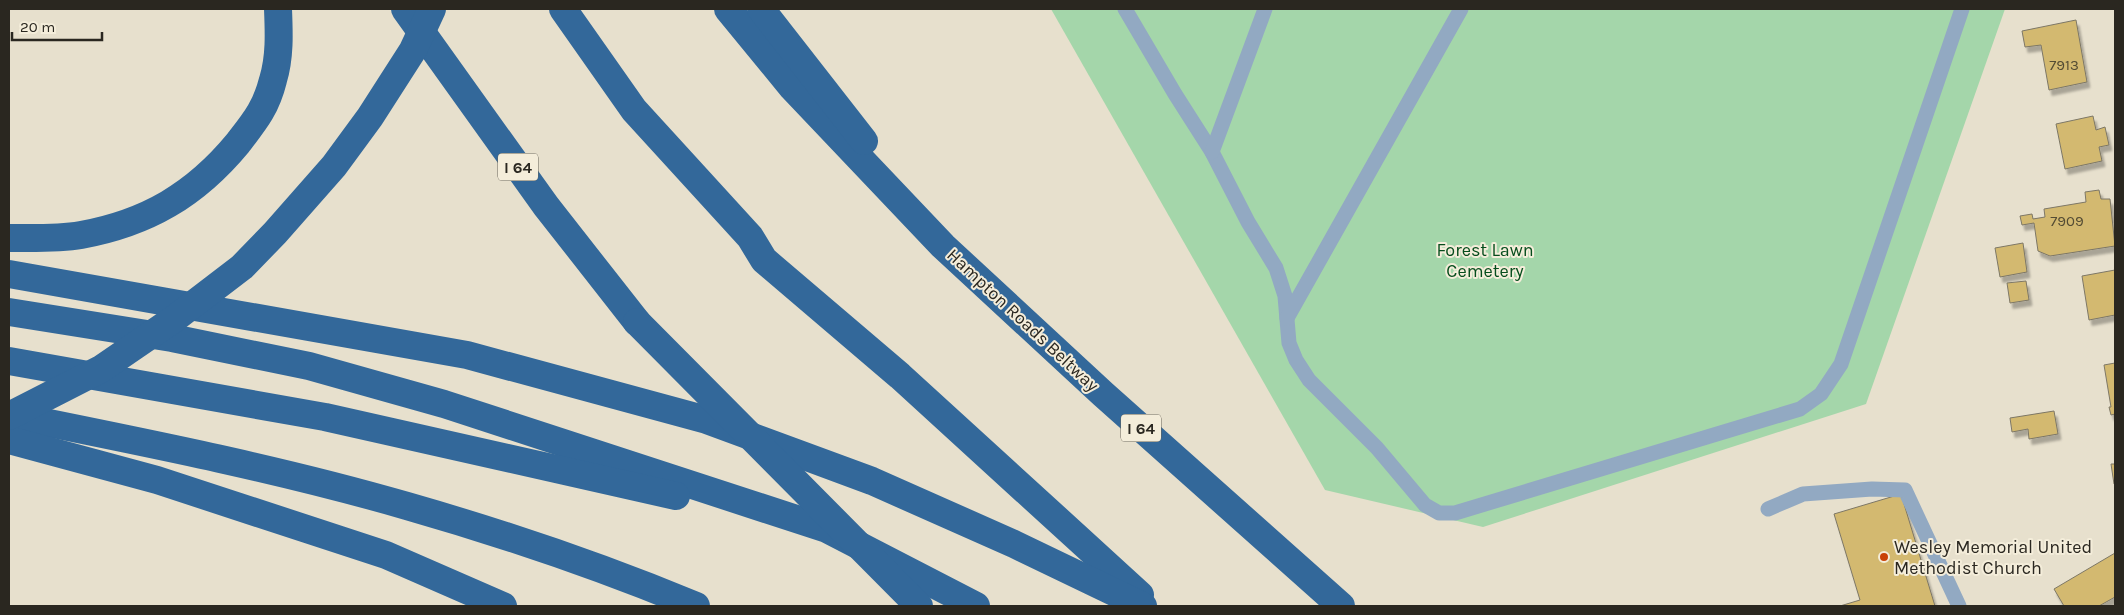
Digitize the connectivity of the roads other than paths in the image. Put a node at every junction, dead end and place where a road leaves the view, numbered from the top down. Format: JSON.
{"nodes":[{"id":1,"x":278,"y":9,"type":"edge"},
{"id":2,"x":405,"y":9,"type":"edge"},
{"id":3,"x":432,"y":9,"type":"edge"},
{"id":4,"x":563,"y":9,"type":"edge"},
{"id":5,"x":728,"y":9,"type":"edge"},
{"id":6,"x":761,"y":9,"type":"edge"},
{"id":7,"x":1125,"y":9,"type":"edge"},
{"id":8,"x":1265,"y":9,"type":"edge"},
{"id":9,"x":1461,"y":9,"type":"edge"},
{"id":10,"x":1962,"y":9,"type":"edge"},
{"id":11,"x":1212,"y":152,"type":"junction"},
{"id":12,"x":9,"y":238,"type":"edge"},
{"id":13,"x":943,"y":246,"type":"junction"},
{"id":14,"x":9,"y":274,"type":"edge"},
{"id":15,"x":9,"y":312,"type":"edge"},
{"id":16,"x":1287,"y":318,"type":"junction"},
{"id":17,"x":9,"y":361,"type":"edge"},
{"id":18,"x":9,"y":415,"type":"edge"},
{"id":19,"x":9,"y":440,"type":"edge"},
{"id":20,"x":1768,"y":509,"type":"dead end"},
{"id":21,"x":827,"y":529,"type":"junction"},
{"id":22,"x":503,"y":606,"type":"edge"},
{"id":23,"x":696,"y":606,"type":"edge"},
{"id":24,"x":919,"y":606,"type":"edge"},
{"id":25,"x":976,"y":606,"type":"edge"},
{"id":26,"x":1143,"y":606,"type":"edge"},
{"id":27,"x":1152,"y":606,"type":"edge"},
{"id":28,"x":1341,"y":606,"type":"edge"},
{"id":29,"x":1959,"y":606,"type":"edge"}],
"edges":[{"from":1,"to":12,"type":"highway"},
{"from":2,"to":24,"type":"highway","number":"I 64","bridge":true},
{"from":3,"to":18,"type":"highway","bridge":true},
{"from":4,"to":27,"type":"highway"},
{"from":5,"to":13,"type":"highway","name":"Hampton Roads Beltway","number":"I 64"},
{"from":6,"to":13,"type":"highway"},
{"from":7,"to":11,"type":"lane"},
{"from":8,"to":11,"type":"lane"},
{"from":9,"to":16,"type":"lane"},
{"from":10,"to":16,"type":"lane"},
{"from":11,"to":16,"type":"lane"},
{"from":13,"to":28,"type":"highway","name":"Hampton Roads Beltway","number":"I 64"},
{"from":14,"to":26,"type":"highway"},
{"from":15,"to":21,"type":"highway"},
{"from":17,"to":21,"type":"highway"},
{"from":18,"to":23,"type":"highway"},
{"from":19,"to":22,"type":"highway"},
{"from":20,"to":29,"type":"lane"},
{"from":21,"to":25,"type":"highway"}]}
